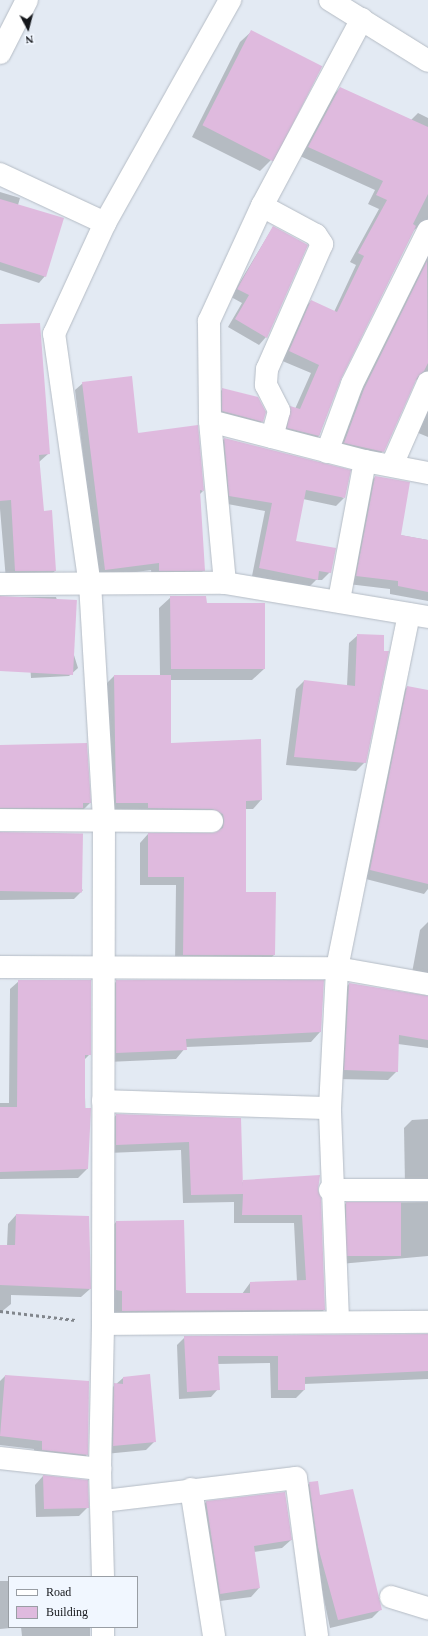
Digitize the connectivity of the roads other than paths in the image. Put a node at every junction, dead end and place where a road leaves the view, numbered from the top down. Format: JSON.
{"nodes":[{"id":1,"x":27,"y":0,"type":"edge"},
{"id":2,"x":230,"y":0,"type":"edge"},
{"id":3,"x":330,"y":0,"type":"edge"},
{"id":4,"x":362,"y":19,"type":"junction"},
{"id":5,"x":0,"y":53,"type":"edge"},
{"id":6,"x":428,"y":61,"type":"edge"},
{"id":7,"x":0,"y":174,"type":"edge"},
{"id":8,"x":262,"y":206,"type":"junction"},
{"id":9,"x":105,"y":223,"type":"junction"},
{"id":10,"x":428,"y":231,"type":"edge"},
{"id":11,"x":428,"y":383,"type":"edge"},
{"id":12,"x":210,"y":421,"type":"junction"},
{"id":13,"x":272,"y":437,"type":"junction"},
{"id":14,"x":327,"y":452,"type":"junction"},
{"id":15,"x":364,"y":461,"type":"junction"},
{"id":16,"x":392,"y":465,"type":"junction"},
{"id":17,"x":428,"y":473,"type":"edge"},
{"id":18,"x":225,"y":583,"type":"junction"},
{"id":19,"x":0,"y":584,"type":"edge"},
{"id":20,"x":90,"y":586,"type":"junction"},
{"id":21,"x":339,"y":600,"type":"junction"},
{"id":22,"x":418,"y":616,"type":"edge"},
{"id":23,"x":104,"y":819,"type":"junction"},
{"id":24,"x":0,"y":820,"type":"edge"},
{"id":25,"x":212,"y":821,"type":"dead end"},
{"id":26,"x":0,"y":967,"type":"edge"},
{"id":27,"x":103,"y":967,"type":"junction"},
{"id":28,"x":337,"y":968,"type":"junction"},
{"id":29,"x":428,"y":984,"type":"edge"},
{"id":30,"x":103,"y":1101,"type":"junction"},
{"id":31,"x":330,"y":1108,"type":"junction"},
{"id":32,"x":330,"y":1190,"type":"junction"},
{"id":33,"x":428,"y":1190,"type":"edge"},
{"id":34,"x":338,"y":1320,"type":"junction"},
{"id":35,"x":428,"y":1322,"type":"edge"},
{"id":36,"x":104,"y":1324,"type":"junction"},
{"id":37,"x":0,"y":1458,"type":"edge"},
{"id":38,"x":100,"y":1469,"type":"junction"},
{"id":39,"x":190,"y":1489,"type":"junction"},
{"id":40,"x":103,"y":1500,"type":"junction"},
{"id":41,"x":103,"y":1576,"type":"edge"},
{"id":42,"x":391,"y":1597,"type":"dead end"},
{"id":43,"x":428,"y":1608,"type":"edge"},
{"id":44,"x":214,"y":1636,"type":"edge"},
{"id":45,"x":318,"y":1636,"type":"edge"}],
"edges":[{"from":1,"to":5,"type":"street"},
{"from":2,"to":9,"type":"street"},
{"from":3,"to":4,"type":"street"},
{"from":4,"to":6,"type":"street"},
{"from":4,"to":8,"type":"street"},
{"from":7,"to":9,"type":"street"},
{"from":8,"to":12,"type":"street"},
{"from":8,"to":13,"type":"street"},
{"from":9,"to":20,"type":"street"},
{"from":10,"to":14,"type":"street"},
{"from":11,"to":16,"type":"street"},
{"from":12,"to":13,"type":"street"},
{"from":12,"to":18,"type":"street"},
{"from":13,"to":14,"type":"street"},
{"from":14,"to":15,"type":"street"},
{"from":15,"to":16,"type":"street"},
{"from":15,"to":21,"type":"street"},
{"from":16,"to":17,"type":"street"},
{"from":18,"to":20,"type":"street"},
{"from":18,"to":21,"type":"street"},
{"from":19,"to":20,"type":"street"},
{"from":20,"to":23,"type":"street"},
{"from":21,"to":22,"type":"street"},
{"from":22,"to":28,"type":"street"},
{"from":23,"to":24,"type":"street"},
{"from":23,"to":25,"type":"street"},
{"from":23,"to":27,"type":"street"},
{"from":26,"to":27,"type":"street"},
{"from":27,"to":28,"type":"street"},
{"from":27,"to":30,"type":"street"},
{"from":28,"to":29,"type":"street"},
{"from":28,"to":31,"type":"street"},
{"from":30,"to":31,"type":"street"},
{"from":30,"to":36,"type":"street"},
{"from":31,"to":32,"type":"street"},
{"from":32,"to":33,"type":"street"},
{"from":32,"to":34,"type":"street"},
{"from":34,"to":35,"type":"street"},
{"from":34,"to":36,"type":"street"},
{"from":36,"to":38,"type":"street"},
{"from":37,"to":38,"type":"street"},
{"from":38,"to":40,"type":"street"},
{"from":39,"to":40,"type":"street"},
{"from":39,"to":44,"type":"street"},
{"from":39,"to":45,"type":"street"},
{"from":40,"to":41,"type":"street"},
{"from":42,"to":43,"type":"street"}]}
